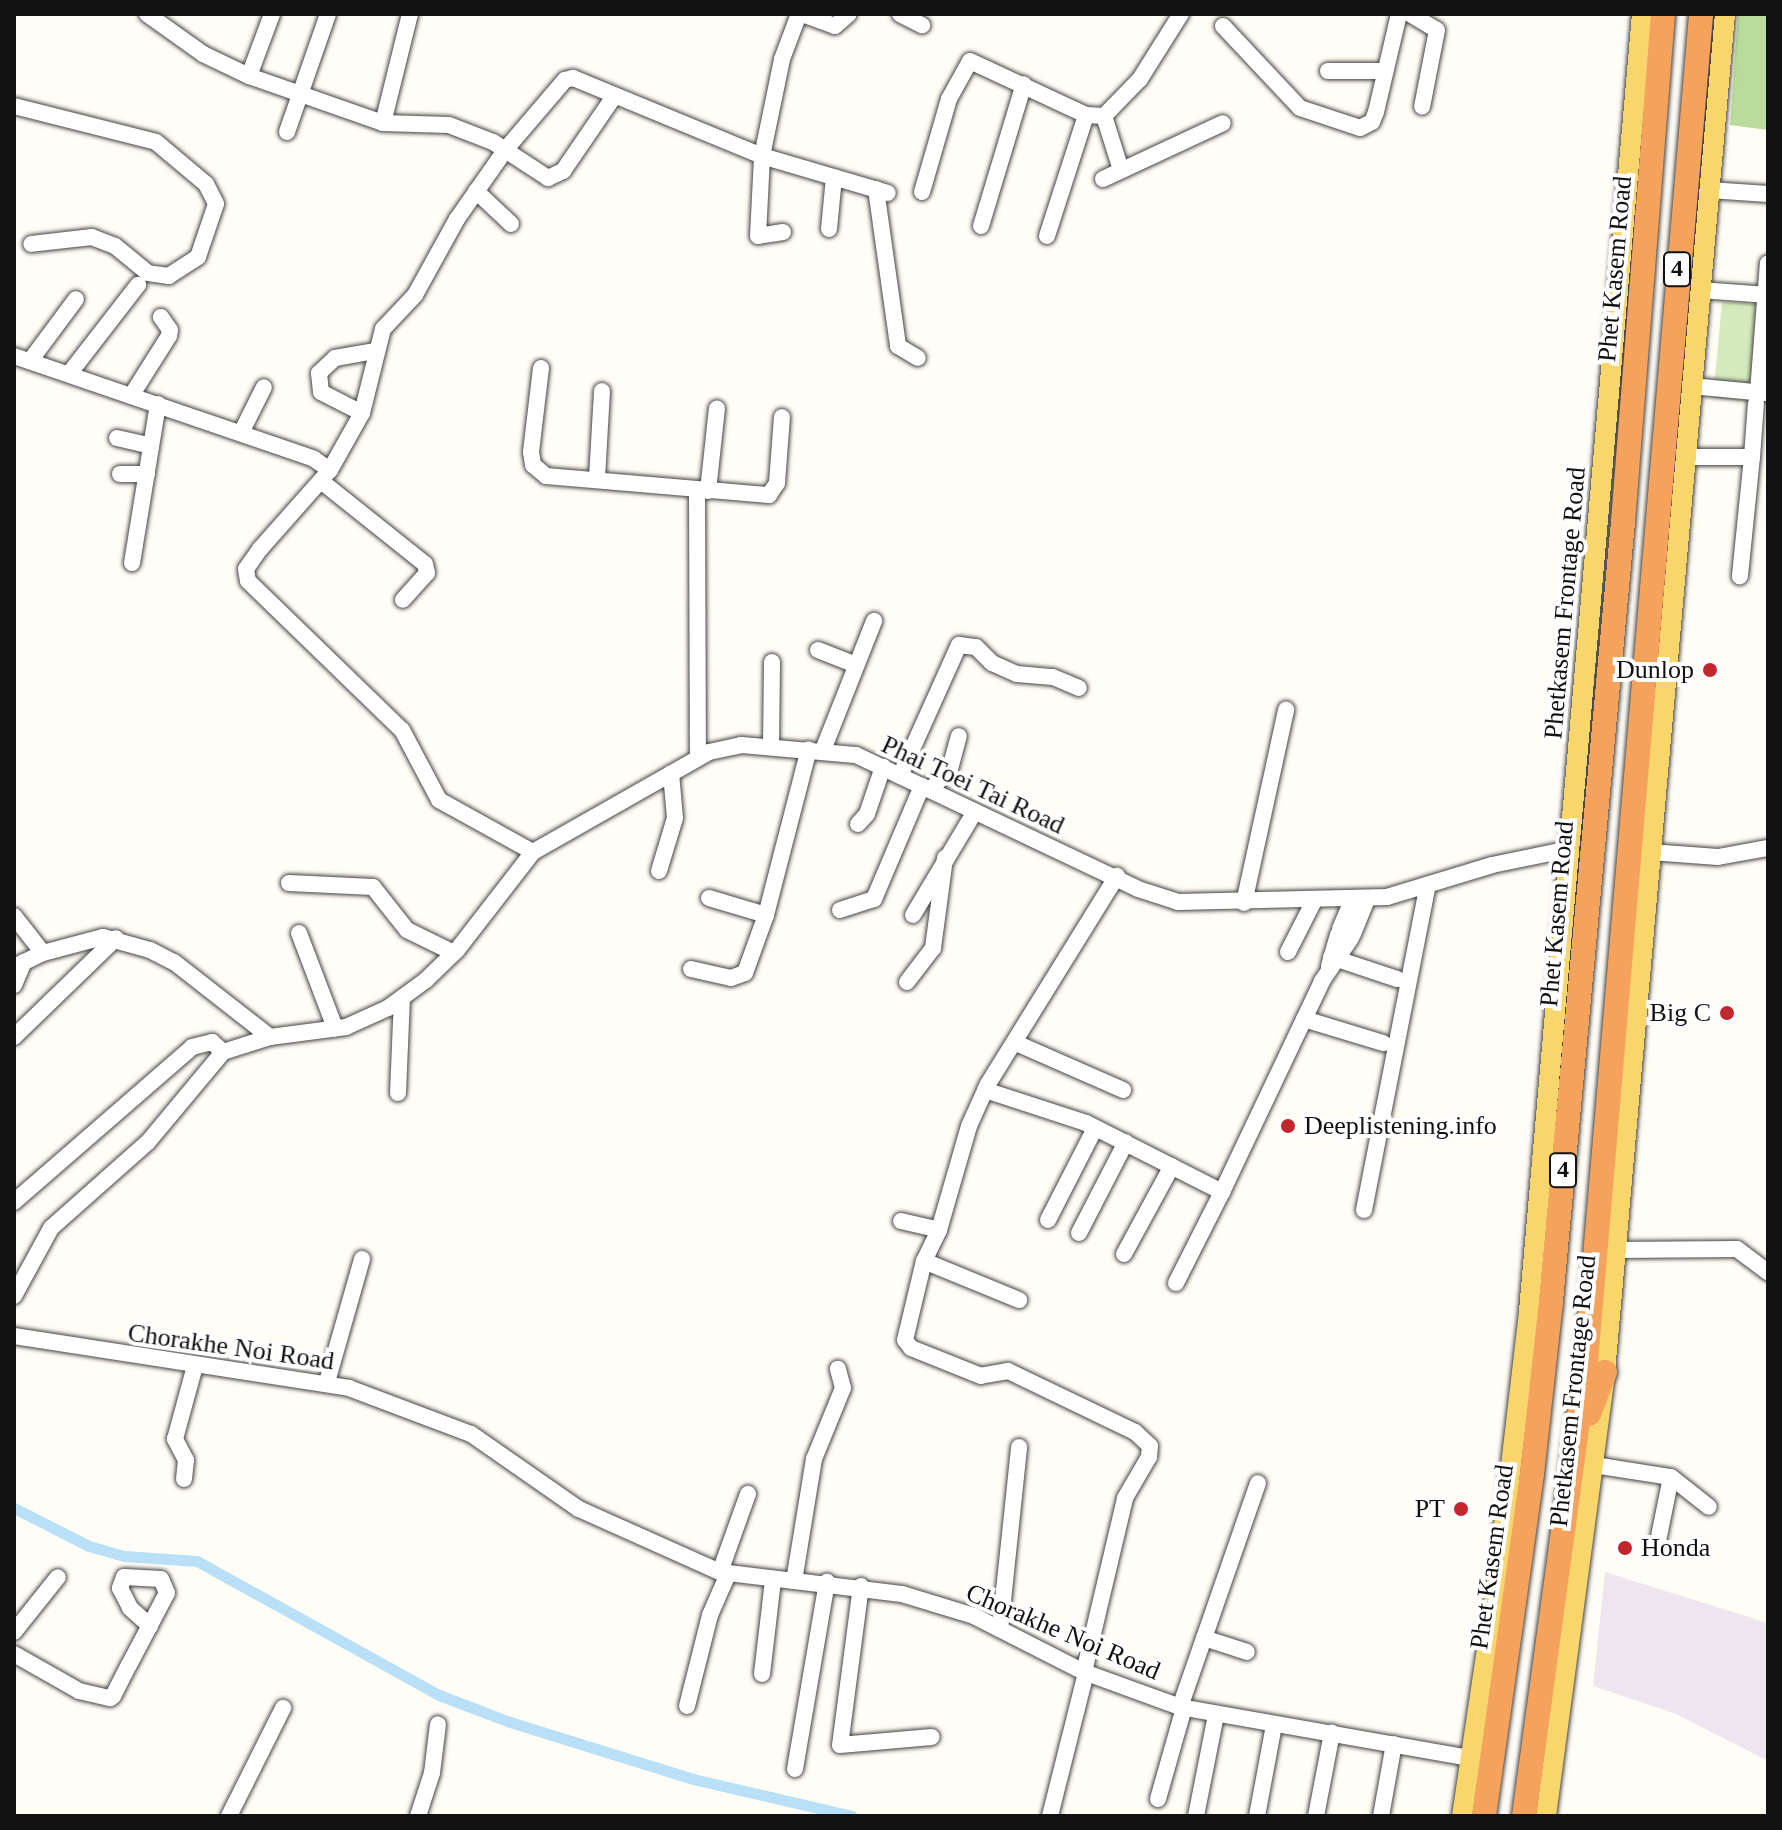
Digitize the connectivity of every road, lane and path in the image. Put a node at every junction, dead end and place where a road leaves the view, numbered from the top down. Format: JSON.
{"nodes":[{"id":1,"x":147,"y":14,"type":"edge"},
{"id":2,"x":272,"y":14,"type":"edge"},
{"id":3,"x":328,"y":14,"type":"edge"},
{"id":4,"x":410,"y":14,"type":"edge"},
{"id":5,"x":801,"y":14,"type":"edge"},
{"id":6,"x":849,"y":14,"type":"edge"},
{"id":7,"x":900,"y":14,"type":"edge"},
{"id":8,"x":1181,"y":14,"type":"edge"},
{"id":9,"x":1399,"y":14,"type":"edge"},
{"id":10,"x":1410,"y":14,"type":"edge"},
{"id":11,"x":1642,"y":14,"type":"edge"},
{"id":12,"x":1663,"y":14,"type":"edge"},
{"id":13,"x":1701,"y":14,"type":"edge"},
{"id":14,"x":1725,"y":14,"type":"edge"},
{"id":15,"x":922,"y":25,"type":"dead end"},
{"id":16,"x":1223,"y":26,"type":"dead end"},
{"id":17,"x":1328,"y":71,"type":"dead end"},
{"id":18,"x":1384,"y":71,"type":"junction"},
{"id":19,"x":249,"y":76,"type":"junction"},
{"id":20,"x":1024,"y":84,"type":"junction"},
{"id":21,"x":302,"y":93,"type":"junction"},
{"id":22,"x":613,"y":98,"type":"junction"},
{"id":23,"x":14,"y":106,"type":"edge"},
{"id":24,"x":1422,"y":107,"type":"dead end"},
{"id":25,"x":1086,"y":115,"type":"junction"},
{"id":26,"x":1104,"y":116,"type":"junction"},
{"id":27,"x":383,"y":123,"type":"junction"},
{"id":28,"x":1223,"y":123,"type":"dead end"},
{"id":29,"x":287,"y":132,"type":"dead end"},
{"id":30,"x":506,"y":149,"type":"junction"},
{"id":31,"x":762,"y":156,"type":"junction"},
{"id":32,"x":1121,"y":170,"type":"junction"},
{"id":33,"x":834,"y":177,"type":"junction"},
{"id":34,"x":1103,"y":179,"type":"dead end"},
{"id":35,"x":1709,"y":190,"type":"junction"},
{"id":36,"x":476,"y":191,"type":"junction"},
{"id":37,"x":922,"y":192,"type":"dead end"},
{"id":38,"x":1768,"y":194,"type":"edge"},
{"id":39,"x":511,"y":224,"type":"dead end"},
{"id":40,"x":981,"y":226,"type":"dead end"},
{"id":41,"x":829,"y":229,"type":"dead end"},
{"id":42,"x":783,"y":232,"type":"dead end"},
{"id":43,"x":1047,"y":236,"type":"dead end"},
{"id":44,"x":31,"y":244,"type":"dead end"},
{"id":45,"x":1768,"y":263,"type":"edge"},
{"id":46,"x":138,"y":285,"type":"dead end"},
{"id":47,"x":1700,"y":290,"type":"junction"},
{"id":48,"x":1767,"y":295,"type":"edge"},
{"id":49,"x":76,"y":299,"type":"dead end"},
{"id":50,"x":97,"y":315,"type":"dead end"},
{"id":51,"x":161,"y":317,"type":"dead end"},
{"id":52,"x":375,"y":351,"type":"junction"},
{"id":53,"x":22,"y":358,"type":"edge"},
{"id":54,"x":918,"y":358,"type":"dead end"},
{"id":55,"x":541,"y":368,"type":"dead end"},
{"id":56,"x":63,"y":371,"type":"junction"},
{"id":57,"x":1691,"y":386,"type":"junction"},
{"id":58,"x":264,"y":387,"type":"dead end"},
{"id":59,"x":602,"y":391,"type":"dead end"},
{"id":60,"x":131,"y":396,"type":"junction"},
{"id":61,"x":1761,"y":396,"type":"edge"},
{"id":62,"x":158,"y":404,"type":"junction"},
{"id":63,"x":717,"y":408,"type":"dead end"},
{"id":64,"x":362,"y":413,"type":"junction"},
{"id":65,"x":782,"y":417,"type":"dead end"},
{"id":66,"x":241,"y":433,"type":"junction"},
{"id":67,"x":117,"y":438,"type":"dead end"},
{"id":68,"x":151,"y":446,"type":"junction"},
{"id":69,"x":1685,"y":457,"type":"junction"},
{"id":70,"x":1752,"y":457,"type":"junction"},
{"id":71,"x":120,"y":474,"type":"dead end"},
{"id":72,"x":147,"y":474,"type":"junction"},
{"id":73,"x":326,"y":476,"type":"junction"},
{"id":74,"x":597,"y":478,"type":"junction"},
{"id":75,"x":703,"y":491,"type":"junction"},
{"id":76,"x":132,"y":563,"type":"dead end"},
{"id":77,"x":1740,"y":576,"type":"dead end"},
{"id":78,"x":403,"y":600,"type":"dead end"},
{"id":79,"x":874,"y":621,"type":"dead end"},
{"id":80,"x":818,"y":650,"type":"dead end"},
{"id":81,"x":772,"y":662,"type":"dead end"},
{"id":82,"x":856,"y":665,"type":"junction"},
{"id":83,"x":1079,"y":688,"type":"dead end"},
{"id":84,"x":1286,"y":710,"type":"dead end"},
{"id":85,"x":959,"y":736,"type":"dead end"},
{"id":86,"x":771,"y":745,"type":"junction"},
{"id":87,"x":816,"y":749,"type":"junction"},
{"id":88,"x":698,"y":758,"type":"junction"},
{"id":89,"x":883,"y":767,"type":"junction"},
{"id":90,"x":671,"y":773,"type":"junction"},
{"id":91,"x":900,"y":776,"type":"junction"},
{"id":92,"x":926,"y":788,"type":"junction"},
{"id":93,"x":974,"y":813,"type":"junction"},
{"id":94,"x":858,"y":824,"type":"dead end"},
{"id":95,"x":1768,"y":848,"type":"edge"},
{"id":96,"x":1570,"y":849,"type":"junction"},
{"id":97,"x":533,"y":852,"type":"junction"},
{"id":98,"x":1650,"y":852,"type":"junction"},
{"id":99,"x":945,"y":858,"type":"junction"},
{"id":100,"x":659,"y":871,"type":"dead end"},
{"id":101,"x":1117,"y":876,"type":"junction"},
{"id":102,"x":289,"y":883,"type":"dead end"},
{"id":103,"x":1428,"y":885,"type":"junction"},
{"id":104,"x":709,"y":898,"type":"dead end"},
{"id":105,"x":1360,"y":900,"type":"junction"},
{"id":106,"x":1314,"y":901,"type":"junction"},
{"id":107,"x":1244,"y":903,"type":"junction"},
{"id":108,"x":840,"y":910,"type":"dead end"},
{"id":109,"x":766,"y":915,"type":"junction"},
{"id":110,"x":913,"y":915,"type":"dead end"},
{"id":111,"x":14,"y":916,"type":"edge"},
{"id":112,"x":299,"y":933,"type":"dead end"},
{"id":113,"x":116,"y":938,"type":"junction"},
{"id":114,"x":1288,"y":952,"type":"dead end"},
{"id":115,"x":43,"y":953,"type":"junction"},
{"id":116,"x":454,"y":953,"type":"junction"},
{"id":117,"x":1332,"y":962,"type":"junction"},
{"id":118,"x":19,"y":964,"type":"edge"},
{"id":119,"x":691,"y":969,"type":"dead end"},
{"id":120,"x":1397,"y":979,"type":"dead end"},
{"id":121,"x":907,"y":982,"type":"dead end"},
{"id":122,"x":14,"y":985,"type":"edge"},
{"id":123,"x":402,"y":999,"type":"junction"},
{"id":124,"x":1304,"y":1019,"type":"junction"},
{"id":125,"x":335,"y":1028,"type":"junction"},
{"id":126,"x":14,"y":1037,"type":"edge"},
{"id":127,"x":270,"y":1037,"type":"junction"},
{"id":128,"x":1016,"y":1043,"type":"junction"},
{"id":129,"x":1383,"y":1043,"type":"dead end"},
{"id":130,"x":223,"y":1052,"type":"junction"},
{"id":131,"x":985,"y":1090,"type":"junction"},
{"id":132,"x":1123,"y":1090,"type":"dead end"},
{"id":133,"x":398,"y":1093,"type":"dead end"},
{"id":134,"x":1095,"y":1128,"type":"junction"},
{"id":135,"x":1126,"y":1142,"type":"junction"},
{"id":136,"x":1172,"y":1166,"type":"junction"},
{"id":137,"x":1222,"y":1192,"type":"junction"},
{"id":138,"x":14,"y":1202,"type":"edge"},
{"id":139,"x":1364,"y":1210,"type":"dead end"},
{"id":140,"x":1048,"y":1220,"type":"dead end"},
{"id":141,"x":901,"y":1221,"type":"dead end"},
{"id":142,"x":939,"y":1230,"type":"junction"},
{"id":143,"x":1079,"y":1233,"type":"dead end"},
{"id":144,"x":1616,"y":1250,"type":"junction"},
{"id":145,"x":1124,"y":1254,"type":"dead end"},
{"id":146,"x":362,"y":1259,"type":"dead end"},
{"id":147,"x":924,"y":1261,"type":"junction"},
{"id":148,"x":1768,"y":1272,"type":"edge"},
{"id":149,"x":1176,"y":1283,"type":"dead end"},
{"id":150,"x":14,"y":1296,"type":"edge"},
{"id":151,"x":1019,"y":1300,"type":"dead end"},
{"id":152,"x":14,"y":1336,"type":"edge"},
{"id":153,"x":195,"y":1366,"type":"junction"},
{"id":154,"x":838,"y":1369,"type":"dead end"},
{"id":155,"x":1605,"y":1372,"type":"joint"},
{"id":156,"x":327,"y":1382,"type":"junction"},
{"id":157,"x":1019,"y":1447,"type":"dead end"},
{"id":158,"x":1585,"y":1457,"type":"junction"},
{"id":159,"x":1671,"y":1477,"type":"junction"},
{"id":160,"x":184,"y":1479,"type":"dead end"},
{"id":161,"x":1258,"y":1483,"type":"dead end"},
{"id":162,"x":748,"y":1494,"type":"dead end"},
{"id":163,"x":1709,"y":1507,"type":"dead end"},
{"id":164,"x":1657,"y":1546,"type":"dead end"},
{"id":165,"x":724,"y":1573,"type":"junction"},
{"id":166,"x":58,"y":1577,"type":"dead end"},
{"id":167,"x":773,"y":1581,"type":"junction"},
{"id":168,"x":794,"y":1581,"type":"junction"},
{"id":169,"x":827,"y":1582,"type":"junction"},
{"id":170,"x":861,"y":1586,"type":"junction"},
{"id":171,"x":150,"y":1626,"type":"dead end"},
{"id":172,"x":1000,"y":1629,"type":"junction"},
{"id":173,"x":14,"y":1632,"type":"edge"},
{"id":174,"x":1204,"y":1638,"type":"junction"},
{"id":175,"x":1247,"y":1652,"type":"dead end"},
{"id":176,"x":14,"y":1654,"type":"edge"},
{"id":177,"x":1085,"y":1673,"type":"junction"},
{"id":178,"x":762,"y":1674,"type":"dead end"},
{"id":179,"x":687,"y":1706,"type":"dead end"},
{"id":180,"x":283,"y":1708,"type":"dead end"},
{"id":181,"x":1182,"y":1708,"type":"junction"},
{"id":182,"x":1216,"y":1715,"type":"junction"},
{"id":183,"x":438,"y":1724,"type":"dead end"},
{"id":184,"x":1274,"y":1725,"type":"junction"},
{"id":185,"x":1332,"y":1733,"type":"junction"},
{"id":186,"x":932,"y":1737,"type":"dead end"},
{"id":187,"x":1394,"y":1744,"type":"junction"},
{"id":188,"x":1470,"y":1758,"type":"junction"},
{"id":189,"x":795,"y":1769,"type":"dead end"},
{"id":190,"x":1158,"y":1799,"type":"dead end"},
{"id":191,"x":229,"y":1816,"type":"edge"},
{"id":192,"x":418,"y":1816,"type":"edge"},
{"id":193,"x":1050,"y":1816,"type":"edge"},
{"id":194,"x":1196,"y":1816,"type":"edge"},
{"id":195,"x":1257,"y":1816,"type":"edge"},
{"id":196,"x":1316,"y":1816,"type":"edge"},
{"id":197,"x":1381,"y":1816,"type":"edge"},
{"id":198,"x":1462,"y":1816,"type":"edge"},
{"id":199,"x":1484,"y":1816,"type":"edge"},
{"id":200,"x":1524,"y":1816,"type":"edge"},
{"id":201,"x":1546,"y":1816,"type":"edge"}],
"edges":[{"from":1,"to":19,"type":"street"},
{"from":2,"to":19,"type":"street"},
{"from":3,"to":21,"type":"street"},
{"from":4,"to":27,"type":"street"},
{"from":5,"to":6,"type":"street"},
{"from":5,"to":31,"type":"street"},
{"from":7,"to":15,"type":"street"},
{"from":8,"to":26,"type":"street"},
{"from":9,"to":18,"type":"street"},
{"from":10,"to":24,"type":"street"},
{"from":11,"to":96,"type":"main road","name":"Phetkasem Frontage Road","number":"4"},
{"from":12,"to":199,"type":"highway","name":"Phet Kasem Road","number":"4"},
{"from":13,"to":158,"type":"highway","number":"4"},
{"from":14,"to":35,"type":"main road","name":"Phetkasem Frontage Road","number":"4"},
{"from":16,"to":18,"type":"street"},
{"from":17,"to":18,"type":"street"},
{"from":19,"to":21,"type":"street"},
{"from":20,"to":25,"type":"street"},
{"from":20,"to":37,"type":"street"},
{"from":20,"to":40,"type":"street"},
{"from":21,"to":27,"type":"street"},
{"from":21,"to":29,"type":"street"},
{"from":22,"to":30,"type":"street"},
{"from":22,"to":30,"type":"street"},
{"from":22,"to":31,"type":"street"},
{"from":23,"to":44,"type":"street"},
{"from":25,"to":26,"type":"street"},
{"from":25,"to":43,"type":"street"},
{"from":26,"to":32,"type":"street"},
{"from":27,"to":30,"type":"street"},
{"from":28,"to":32,"type":"street"},
{"from":30,"to":36,"type":"street"},
{"from":31,"to":33,"type":"street"},
{"from":31,"to":42,"type":"street"},
{"from":32,"to":34,"type":"street"},
{"from":33,"to":41,"type":"street"},
{"from":33,"to":54,"type":"street"},
{"from":35,"to":38,"type":"street"},
{"from":35,"to":47,"type":"main road","name":"Phetkasem Frontage Road","number":"4"},
{"from":36,"to":39,"type":"street"},
{"from":36,"to":52,"type":"street"},
{"from":45,"to":48,"type":"street"},
{"from":46,"to":56,"type":"street"},
{"from":47,"to":48,"type":"street"},
{"from":47,"to":57,"type":"main road","name":"Phetkasem Frontage Road","number":"4"},
{"from":48,"to":61,"type":"street"},
{"from":49,"to":53,"type":"street"},
{"from":50,"to":56,"type":"street"},
{"from":51,"to":60,"type":"street"},
{"from":52,"to":64,"type":"street"},
{"from":52,"to":64,"type":"street"},
{"from":53,"to":56,"type":"street"},
{"from":55,"to":74,"type":"street"},
{"from":56,"to":60,"type":"street"},
{"from":57,"to":61,"type":"street"},
{"from":57,"to":69,"type":"main road","name":"Phetkasem Frontage Road","number":"4"},
{"from":58,"to":66,"type":"street"},
{"from":59,"to":74,"type":"street"},
{"from":60,"to":62,"type":"street"},
{"from":61,"to":70,"type":"street"},
{"from":62,"to":66,"type":"street"},
{"from":62,"to":68,"type":"street"},
{"from":63,"to":75,"type":"street"},
{"from":64,"to":73,"type":"street"},
{"from":65,"to":75,"type":"street"},
{"from":66,"to":73,"type":"street"},
{"from":67,"to":68,"type":"street"},
{"from":68,"to":72,"type":"street"},
{"from":69,"to":70,"type":"street"},
{"from":69,"to":98,"type":"main road","name":"Phetkasem Frontage Road","number":"4"},
{"from":70,"to":77,"type":"street"},
{"from":71,"to":72,"type":"street"},
{"from":72,"to":76,"type":"street"},
{"from":73,"to":78,"type":"street"},
{"from":73,"to":97,"type":"street"},
{"from":74,"to":75,"type":"street"},
{"from":75,"to":88,"type":"street"},
{"from":79,"to":82,"type":"street"},
{"from":80,"to":82,"type":"street"},
{"from":81,"to":86,"type":"street"},
{"from":82,"to":87,"type":"street"},
{"from":83,"to":91,"type":"street"},
{"from":84,"to":107,"type":"street"},
{"from":85,"to":92,"type":"street"},
{"from":86,"to":87,"type":"street","name":"Phai Toei Tai Road"},
{"from":86,"to":88,"type":"street","name":"Phai Toei Tai Road"},
{"from":87,"to":89,"type":"street","name":"Phai Toei Tai Road"},
{"from":87,"to":109,"type":"street"},
{"from":88,"to":90,"type":"street","name":"Phai Toei Tai Road"},
{"from":89,"to":91,"type":"street","name":"Phai Toei Tai Road"},
{"from":89,"to":94,"type":"street"},
{"from":90,"to":97,"type":"street","name":"Phai Toei Tai Road"},
{"from":90,"to":100,"type":"street"},
{"from":91,"to":92,"type":"street","name":"Phai Toei Tai Road"},
{"from":92,"to":93,"type":"street","name":"Phai Toei Tai Road"},
{"from":92,"to":108,"type":"street"},
{"from":93,"to":99,"type":"street"},
{"from":93,"to":101,"type":"street","name":"Phai Toei Tai Road"},
{"from":95,"to":98,"type":"street"},
{"from":96,"to":103,"type":"street","name":"Phai Toei Tai Road"},
{"from":96,"to":188,"type":"main road","name":"Phetkasem Frontage Road","number":"4"},
{"from":97,"to":116,"type":"street","name":"Phai Toei Tai Road"},
{"from":98,"to":144,"type":"main road","name":"Phetkasem Frontage Road","number":"4"},
{"from":99,"to":110,"type":"street"},
{"from":99,"to":121,"type":"street"},
{"from":101,"to":107,"type":"street","name":"Phai Toei Tai Road"},
{"from":101,"to":128,"type":"street"},
{"from":102,"to":116,"type":"street"},
{"from":103,"to":105,"type":"street","name":"Phai Toei Tai Road"},
{"from":103,"to":139,"type":"street"},
{"from":104,"to":109,"type":"street"},
{"from":105,"to":106,"type":"street","name":"Phai Toei Tai Road"},
{"from":105,"to":117,"type":"street"},
{"from":106,"to":107,"type":"street","name":"Phai Toei Tai Road"},
{"from":106,"to":114,"type":"street"},
{"from":109,"to":119,"type":"street"},
{"from":111,"to":115,"type":"street"},
{"from":112,"to":125,"type":"street"},
{"from":113,"to":115,"type":"street"},
{"from":113,"to":126,"type":"street"},
{"from":113,"to":127,"type":"street"},
{"from":115,"to":118,"type":"street"},
{"from":116,"to":123,"type":"street","name":"Phai Toei Tai Road"},
{"from":117,"to":120,"type":"street"},
{"from":117,"to":124,"type":"street"},
{"from":118,"to":122,"type":"street"},
{"from":123,"to":125,"type":"street","name":"Phai Toei Tai Road"},
{"from":123,"to":133,"type":"street"},
{"from":124,"to":129,"type":"street"},
{"from":124,"to":137,"type":"street"},
{"from":125,"to":127,"type":"street","name":"Phai Toei Tai Road"},
{"from":127,"to":130,"type":"street","name":"Phai Toei Tai Road"},
{"from":128,"to":131,"type":"street"},
{"from":128,"to":132,"type":"street"},
{"from":130,"to":138,"type":"street"},
{"from":130,"to":150,"type":"street"},
{"from":131,"to":134,"type":"street"},
{"from":131,"to":142,"type":"street"},
{"from":134,"to":135,"type":"street"},
{"from":134,"to":140,"type":"street"},
{"from":135,"to":136,"type":"street"},
{"from":135,"to":143,"type":"street"},
{"from":136,"to":137,"type":"street"},
{"from":136,"to":145,"type":"street"},
{"from":137,"to":149,"type":"street"},
{"from":141,"to":142,"type":"street"},
{"from":142,"to":147,"type":"street"},
{"from":144,"to":148,"type":"street"},
{"from":144,"to":155,"type":"main road","name":"Phetkasem Frontage Road","number":"4"},
{"from":146,"to":156,"type":"street"},
{"from":147,"to":151,"type":"street"},
{"from":147,"to":177,"type":"street"},
{"from":152,"to":153,"type":"street","name":"Chorakhe Noi Road"},
{"from":153,"to":156,"type":"street","name":"Chorakhe Noi Road"},
{"from":153,"to":160,"type":"street"},
{"from":154,"to":168,"type":"street"},
{"from":155,"to":158,"type":"highway"},
{"from":156,"to":165,"type":"street","name":"Chorakhe Noi Road"},
{"from":157,"to":172,"type":"street"},
{"from":158,"to":159,"type":"street"},
{"from":158,"to":200,"type":"highway","number":"4"},
{"from":158,"to":201,"type":"main road","name":"Phetkasem Frontage Road","number":"4"},
{"from":159,"to":163,"type":"street"},
{"from":159,"to":164,"type":"street"},
{"from":161,"to":174,"type":"street"},
{"from":162,"to":165,"type":"street"},
{"from":165,"to":167,"type":"street","name":"Chorakhe Noi Road"},
{"from":165,"to":179,"type":"street"},
{"from":166,"to":173,"type":"street"},
{"from":167,"to":168,"type":"street","name":"Chorakhe Noi Road"},
{"from":167,"to":178,"type":"street"},
{"from":168,"to":169,"type":"street","name":"Chorakhe Noi Road"},
{"from":169,"to":170,"type":"street","name":"Chorakhe Noi Road"},
{"from":169,"to":189,"type":"street"},
{"from":170,"to":172,"type":"street","name":"Chorakhe Noi Road"},
{"from":170,"to":186,"type":"street"},
{"from":171,"to":176,"type":"street"},
{"from":172,"to":177,"type":"street","name":"Chorakhe Noi Road"},
{"from":174,"to":175,"type":"street"},
{"from":174,"to":181,"type":"street"},
{"from":177,"to":181,"type":"street","name":"Chorakhe Noi Road"},
{"from":177,"to":193,"type":"street"},
{"from":180,"to":191,"type":"street"},
{"from":181,"to":182,"type":"street","name":"Chorakhe Noi Road"},
{"from":181,"to":190,"type":"street"},
{"from":182,"to":184,"type":"street","name":"Chorakhe Noi Road"},
{"from":182,"to":194,"type":"street"},
{"from":183,"to":192,"type":"street"},
{"from":184,"to":185,"type":"street","name":"Chorakhe Noi Road"},
{"from":184,"to":195,"type":"street"},
{"from":185,"to":187,"type":"street","name":"Chorakhe Noi Road"},
{"from":185,"to":196,"type":"street"},
{"from":187,"to":188,"type":"street","name":"Chorakhe Noi Road"},
{"from":187,"to":197,"type":"street"},
{"from":188,"to":198,"type":"main road","name":"Phetkasem Frontage Road","number":"4"}]}
